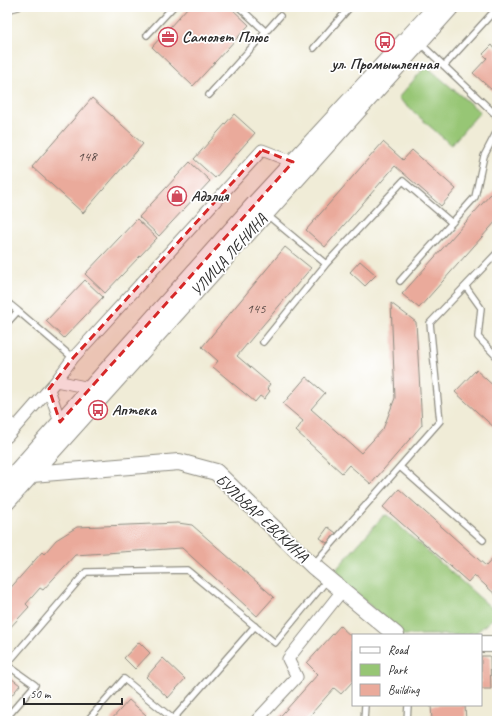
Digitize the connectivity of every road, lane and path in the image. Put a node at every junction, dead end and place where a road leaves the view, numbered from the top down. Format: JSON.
{"nodes":[{"id":1,"x":18,"y":7,"type":"edge"},
{"id":2,"x":173,"y":7,"type":"edge"},
{"id":3,"x":239,"y":7,"type":"edge"},
{"id":4,"x":350,"y":7,"type":"edge"},
{"id":5,"x":436,"y":7,"type":"edge"},
{"id":6,"x":451,"y":7,"type":"edge"},
{"id":7,"x":497,"y":8,"type":"edge"},
{"id":8,"x":7,"y":10,"type":"edge"},
{"id":9,"x":280,"y":16,"type":"dead end"},
{"id":10,"x":266,"y":32,"type":"junction"},
{"id":11,"x":147,"y":35,"type":"dead end"},
{"id":12,"x":419,"y":42,"type":"junction"},
{"id":13,"x":314,"y":48,"type":"dead end"},
{"id":14,"x":444,"y":66,"type":"junction"},
{"id":15,"x":210,"y":95,"type":"dead end"},
{"id":16,"x":497,"y":116,"type":"edge"},
{"id":17,"x":497,"y":131,"type":"edge"},
{"id":18,"x":293,"y":162,"type":"junction"},
{"id":19,"x":266,"y":214,"type":"junction"},
{"id":20,"x":452,"y":223,"type":"junction"},
{"id":21,"x":497,"y":253,"type":"edge"},
{"id":22,"x":326,"y":264,"type":"junction"},
{"id":23,"x":400,"y":281,"type":"dead end"},
{"id":24,"x":466,"y":287,"type":"junction"},
{"id":25,"x":7,"y":302,"type":"edge"},
{"id":26,"x":18,"y":311,"type":"junction"},
{"id":27,"x":7,"y":323,"type":"edge"},
{"id":28,"x":263,"y":342,"type":"dead end"},
{"id":29,"x":497,"y":357,"type":"edge"},
{"id":30,"x":73,"y":358,"type":"junction"},
{"id":31,"x":53,"y":385,"type":"junction"},
{"id":32,"x":90,"y":388,"type":"junction"},
{"id":33,"x":7,"y":417,"type":"edge"},
{"id":34,"x":60,"y":422,"type":"junction"},
{"id":35,"x":17,"y":426,"type":"junction"},
{"id":36,"x":7,"y":437,"type":"edge"},
{"id":37,"x":400,"y":467,"type":"junction"},
{"id":38,"x":32,"y":474,"type":"junction"},
{"id":39,"x":7,"y":482,"type":"edge"},
{"id":40,"x":7,"y":502,"type":"edge"},
{"id":41,"x":483,"y":540,"type":"dead end"},
{"id":42,"x":313,"y":566,"type":"junction"},
{"id":43,"x":328,"y":578,"type":"junction"},
{"id":44,"x":342,"y":591,"type":"junction"},
{"id":45,"x":255,"y":626,"type":"junction"},
{"id":46,"x":395,"y":634,"type":"edge"},
{"id":47,"x":482,"y":644,"type":"edge"},
{"id":48,"x":497,"y":644,"type":"edge"},
{"id":49,"x":7,"y":665,"type":"edge"},
{"id":50,"x":364,"y":706,"type":"edge"},
{"id":51,"x":408,"y":706,"type":"edge"},
{"id":52,"x":7,"y":717,"type":"edge"},
{"id":53,"x":87,"y":721,"type":"edge"},
{"id":54,"x":256,"y":721,"type":"edge"},
{"id":55,"x":364,"y":721,"type":"edge"},
{"id":56,"x":408,"y":721,"type":"edge"}],
"edges":[{"from":1,"to":8,"type":"lane"},
{"from":2,"to":11,"type":"lane"},
{"from":3,"to":10,"type":"lane"},
{"from":4,"to":13,"type":"lane"},
{"from":5,"to":18,"type":"street","name":"УЛИЦА ЛЕНИНА"},
{"from":6,"to":12,"type":"street","name":"УЛИЦА ЛЕНИНА"},
{"from":7,"to":14,"type":"lane"},
{"from":9,"to":10,"type":"lane"},
{"from":10,"to":15,"type":"lane"},
{"from":12,"to":14,"type":"lane"},
{"from":12,"to":19,"type":"street","name":"УЛИЦА ЛЕНИНА"},
{"from":14,"to":16,"type":"lane"},
{"from":17,"to":20,"type":"lane"},
{"from":18,"to":30,"type":"street"},
{"from":18,"to":32,"type":"street","name":"УЛИЦА ЛЕНИНА"},
{"from":19,"to":22,"type":"lane"},
{"from":19,"to":38,"type":"street","name":"УЛИЦА ЛЕНИНА"},
{"from":20,"to":22,"type":"lane"},
{"from":20,"to":23,"type":"lane"},
{"from":21,"to":24,"type":"lane"},
{"from":22,"to":28,"type":"lane"},
{"from":24,"to":29,"type":"lane"},
{"from":24,"to":37,"type":"lane"},
{"from":25,"to":26,"type":"lane"},
{"from":26,"to":27,"type":"lane"},
{"from":26,"to":30,"type":"lane"},
{"from":30,"to":31,"type":"street"},
{"from":31,"to":32,"type":"street"},
{"from":31,"to":34,"type":"street"},
{"from":31,"to":35,"type":"street"},
{"from":32,"to":34,"type":"street","name":"УЛИЦА ЛЕНИНА"},
{"from":33,"to":35,"type":"lane"},
{"from":34,"to":39,"type":"street","name":"УЛИЦА ЛЕНИНА"},
{"from":35,"to":36,"type":"street"},
{"from":37,"to":41,"type":"lane"},
{"from":37,"to":42,"type":"lane"},
{"from":38,"to":40,"type":"street","name":"УЛИЦА ЛЕНИНА"},
{"from":38,"to":42,"type":"street","name":"БУЛЬВАР ЕВСКИНА"},
{"from":42,"to":43,"type":"street","name":"БУЛЬВАР ЕВСКИНА"},
{"from":43,"to":44,"type":"street","name":"БУЛЬВАР ЕВСКИНА"},
{"from":43,"to":45,"type":"lane"},
{"from":44,"to":46,"type":"street","name":"БУЛЬВАР ЕВСКИНА"},
{"from":44,"to":54,"type":"street"},
{"from":45,"to":49,"type":"lane"},
{"from":45,"to":53,"type":"lane"},
{"from":47,"to":48,"type":"street"},
{"from":49,"to":52,"type":"lane"},
{"from":50,"to":55,"type":"lane"},
{"from":51,"to":56,"type":"lane"}]}
